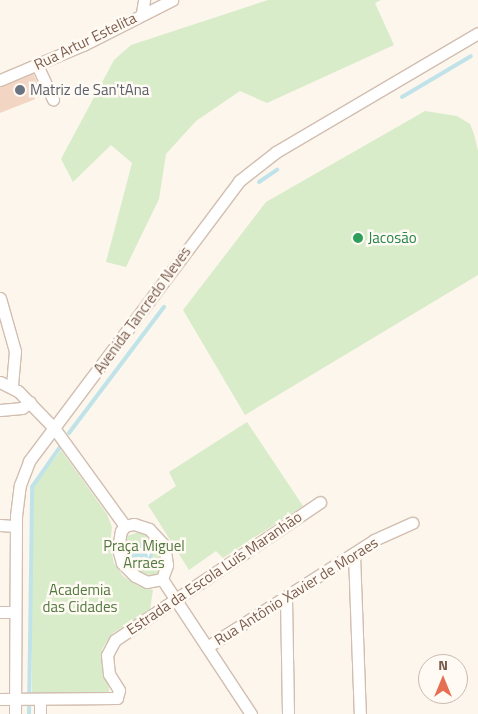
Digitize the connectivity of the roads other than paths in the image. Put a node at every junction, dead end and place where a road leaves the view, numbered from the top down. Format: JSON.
{"nodes":[{"id":1,"x":144,"y":0,"type":"edge"},
{"id":2,"x":172,"y":0,"type":"edge"},
{"id":3,"x":142,"y":13,"type":"junction"},
{"id":4,"x":478,"y":33,"type":"edge"},
{"id":5,"x":36,"y":65,"type":"junction"},
{"id":6,"x":0,"y":80,"type":"edge"},
{"id":7,"x":53,"y":100,"type":"dead end"},
{"id":8,"x":0,"y":298,"type":"edge"},
{"id":9,"x":0,"y":382,"type":"edge"},
{"id":10,"x":12,"y":388,"type":"junction"},
{"id":11,"x":30,"y":402,"type":"junction"},
{"id":12,"x":0,"y":410,"type":"edge"},
{"id":13,"x":54,"y":428,"type":"junction"},
{"id":14,"x":320,"y":502,"type":"dead end"},
{"id":15,"x":412,"y":523,"type":"dead end"},
{"id":16,"x":0,"y":526,"type":"edge"},
{"id":17,"x":16,"y":526,"type":"junction"},
{"id":18,"x":124,"y":526,"type":"junction"},
{"id":19,"x":354,"y":554,"type":"junction"},
{"id":20,"x":162,"y":579,"type":"junction"},
{"id":21,"x":286,"y":598,"type":"junction"},
{"id":22,"x":176,"y":599,"type":"junction"},
{"id":23,"x":0,"y":612,"type":"edge"},
{"id":24,"x":15,"y":612,"type":"junction"},
{"id":25,"x":207,"y":647,"type":"junction"},
{"id":26,"x":0,"y":699,"type":"edge"},
{"id":27,"x":18,"y":699,"type":"junction"},
{"id":28,"x":37,"y":699,"type":"junction"},
{"id":29,"x":15,"y":714,"type":"edge"},
{"id":30,"x":40,"y":714,"type":"edge"},
{"id":31,"x":251,"y":714,"type":"edge"},
{"id":32,"x":288,"y":714,"type":"edge"},
{"id":33,"x":360,"y":714,"type":"edge"}],
"edges":[{"from":1,"to":3,"type":"street"},
{"from":2,"to":3,"type":"street","name":"Rua Artur Estelita"},
{"from":3,"to":5,"type":"street","name":"Rua Artur Estelita"},
{"from":4,"to":13,"type":"street","name":"Avenida Tancredo Neves"},
{"from":5,"to":6,"type":"street","name":"Rua Artur Estelita"},
{"from":5,"to":7,"type":"street"},
{"from":8,"to":10,"type":"street"},
{"from":9,"to":10,"type":"street"},
{"from":10,"to":11,"type":"street"},
{"from":11,"to":12,"type":"street"},
{"from":11,"to":13,"type":"street"},
{"from":13,"to":17,"type":"street","name":"Avenida Tancredo Neves"},
{"from":13,"to":18,"type":"street"},
{"from":14,"to":22,"type":"street","name":"Estrada da Escola Luís Maranhão"},
{"from":15,"to":19,"type":"street","name":"Rua Antônio Xavier de Moraes"},
{"from":16,"to":17,"type":"street"},
{"from":17,"to":24,"type":"street","name":"Avenida Tancredo Neves"},
{"from":18,"to":20,"type":"street"},
{"from":18,"to":20,"type":"street"},
{"from":19,"to":21,"type":"street","name":"Rua Antônio Xavier de Moraes"},
{"from":19,"to":33,"type":"street"},
{"from":20,"to":22,"type":"street"},
{"from":21,"to":25,"type":"street","name":"Rua Antônio Xavier de Moraes"},
{"from":21,"to":32,"type":"street"},
{"from":22,"to":25,"type":"street"},
{"from":22,"to":28,"type":"street","name":"Estrada da Escola Luís Maranhão"},
{"from":23,"to":24,"type":"street"},
{"from":24,"to":27,"type":"street","name":"Avenida Tancredo Neves"},
{"from":25,"to":31,"type":"street"},
{"from":26,"to":27,"type":"street"},
{"from":27,"to":28,"type":"street"},
{"from":27,"to":29,"type":"street","name":"Avenida Tancredo Neves"},
{"from":28,"to":30,"type":"street"}]}
